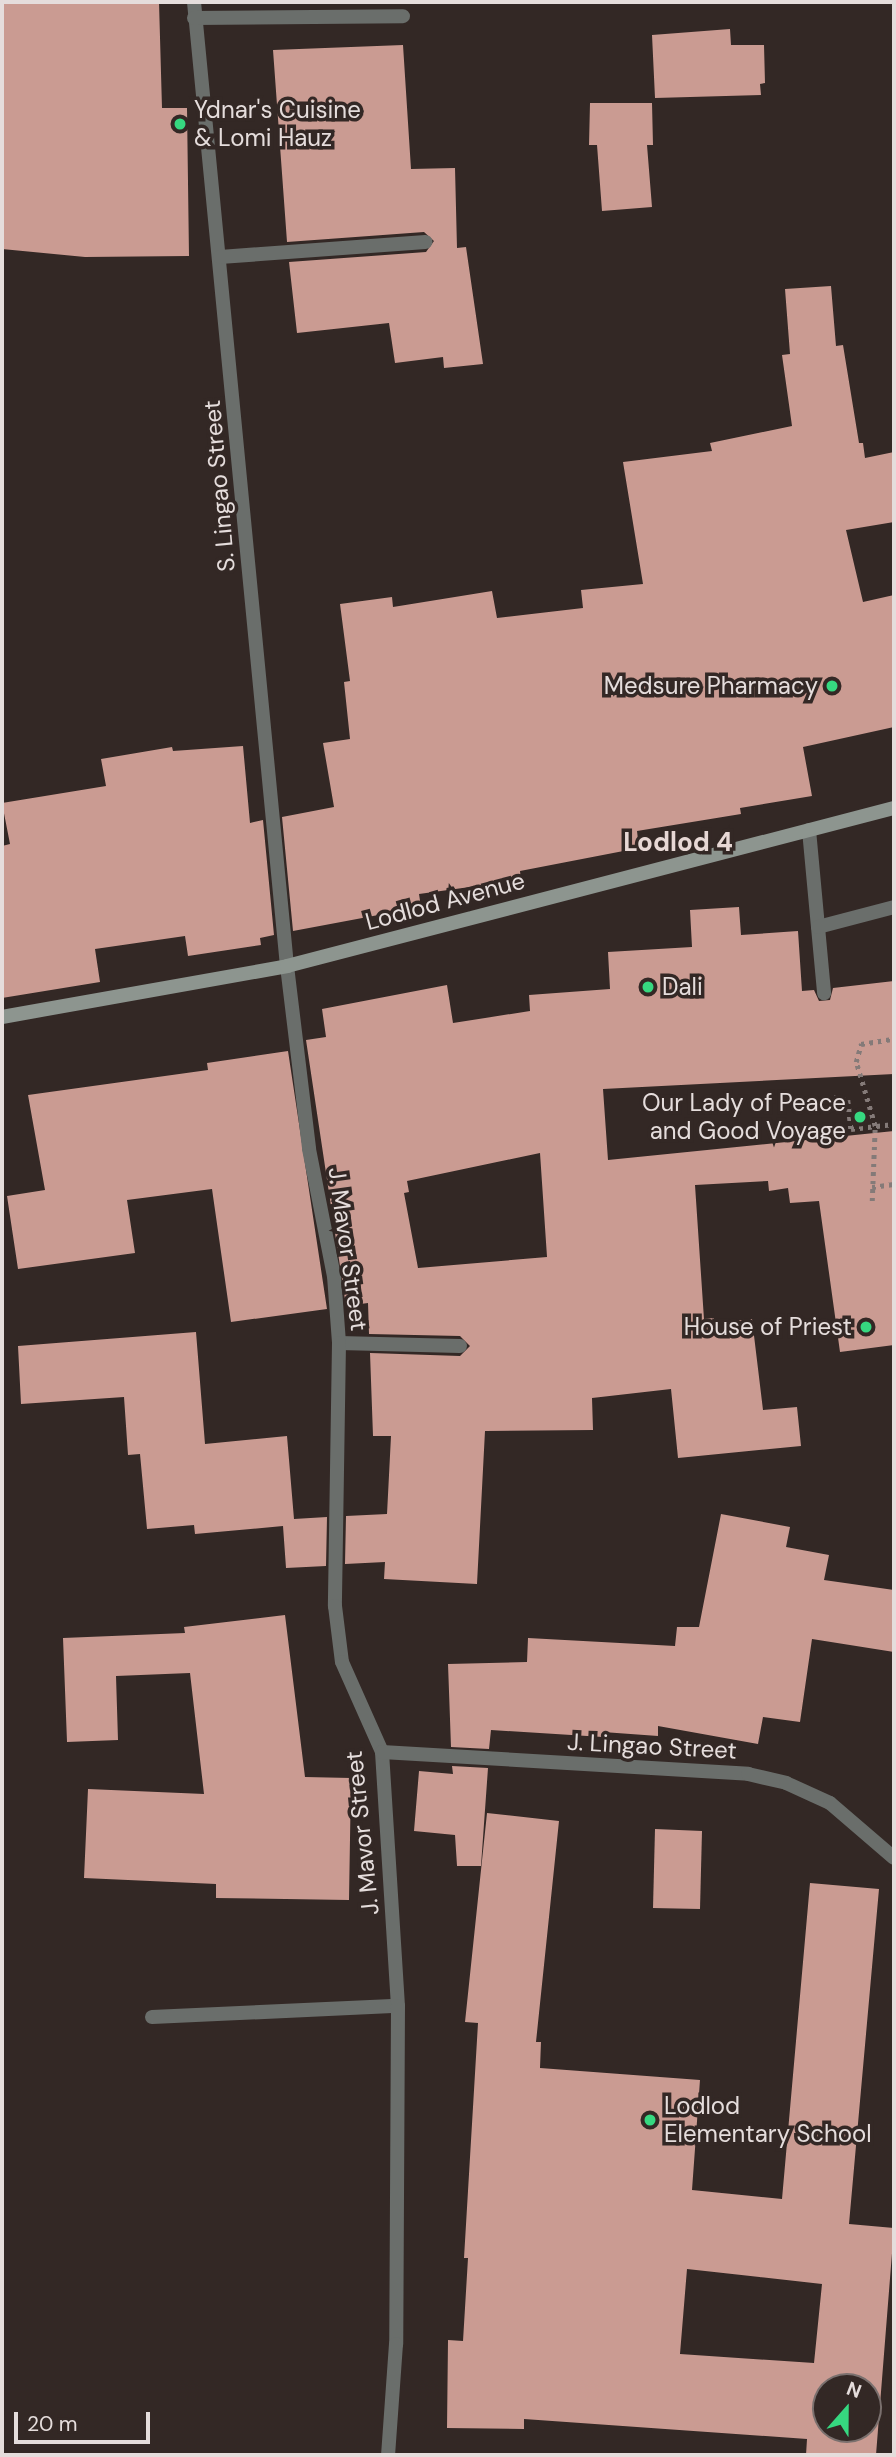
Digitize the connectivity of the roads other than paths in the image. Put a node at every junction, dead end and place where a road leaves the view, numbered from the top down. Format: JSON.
{"nodes":[{"id":1,"x":194,"y":2,"type":"edge"},
{"id":2,"x":404,"y":16,"type":"dead end"},
{"id":3,"x":194,"y":18,"type":"junction"},
{"id":4,"x":425,"y":242,"type":"dead end"},
{"id":5,"x":220,"y":257,"type":"junction"},
{"id":6,"x":894,"y":808,"type":"edge"},
{"id":7,"x":809,"y":830,"type":"junction"},
{"id":8,"x":894,"y":907,"type":"edge"},
{"id":9,"x":818,"y":927,"type":"junction"},
{"id":10,"x":287,"y":965,"type":"junction"},
{"id":11,"x":824,"y":993,"type":"dead end"},
{"id":12,"x":2,"y":1017,"type":"edge"},
{"id":13,"x":339,"y":1343,"type":"junction"},
{"id":14,"x":460,"y":1346,"type":"dead end"},
{"id":15,"x":383,"y":1752,"type":"junction"},
{"id":16,"x":894,"y":1858,"type":"edge"},
{"id":17,"x":398,"y":2006,"type":"junction"},
{"id":18,"x":152,"y":2017,"type":"dead end"},
{"id":19,"x":388,"y":2455,"type":"edge"}],
"edges":[{"from":1,"to":3,"type":"street","name":"S. Lingao Street"},
{"from":2,"to":3,"type":"street"},
{"from":3,"to":5,"type":"street","name":"S. Lingao Street"},
{"from":4,"to":5,"type":"street"},
{"from":5,"to":10,"type":"street","name":"S. Lingao Street"},
{"from":6,"to":7,"type":"main road","name":"Lodlod Avenue"},
{"from":7,"to":9,"type":"street"},
{"from":7,"to":10,"type":"main road","name":"Lodlod Avenue"},
{"from":8,"to":9,"type":"street"},
{"from":9,"to":11,"type":"street"},
{"from":10,"to":12,"type":"main road","name":"Lodlod Avenue"},
{"from":10,"to":13,"type":"street","name":"J. Mavor Street"},
{"from":13,"to":14,"type":"street"},
{"from":13,"to":15,"type":"street","name":"J. Mavor Street"},
{"from":15,"to":16,"type":"street","name":"J. Lingao Street"},
{"from":15,"to":17,"type":"street","name":"J. Mavor Street"},
{"from":17,"to":18,"type":"street"},
{"from":17,"to":19,"type":"street","name":"J. Mavor Street"}]}
